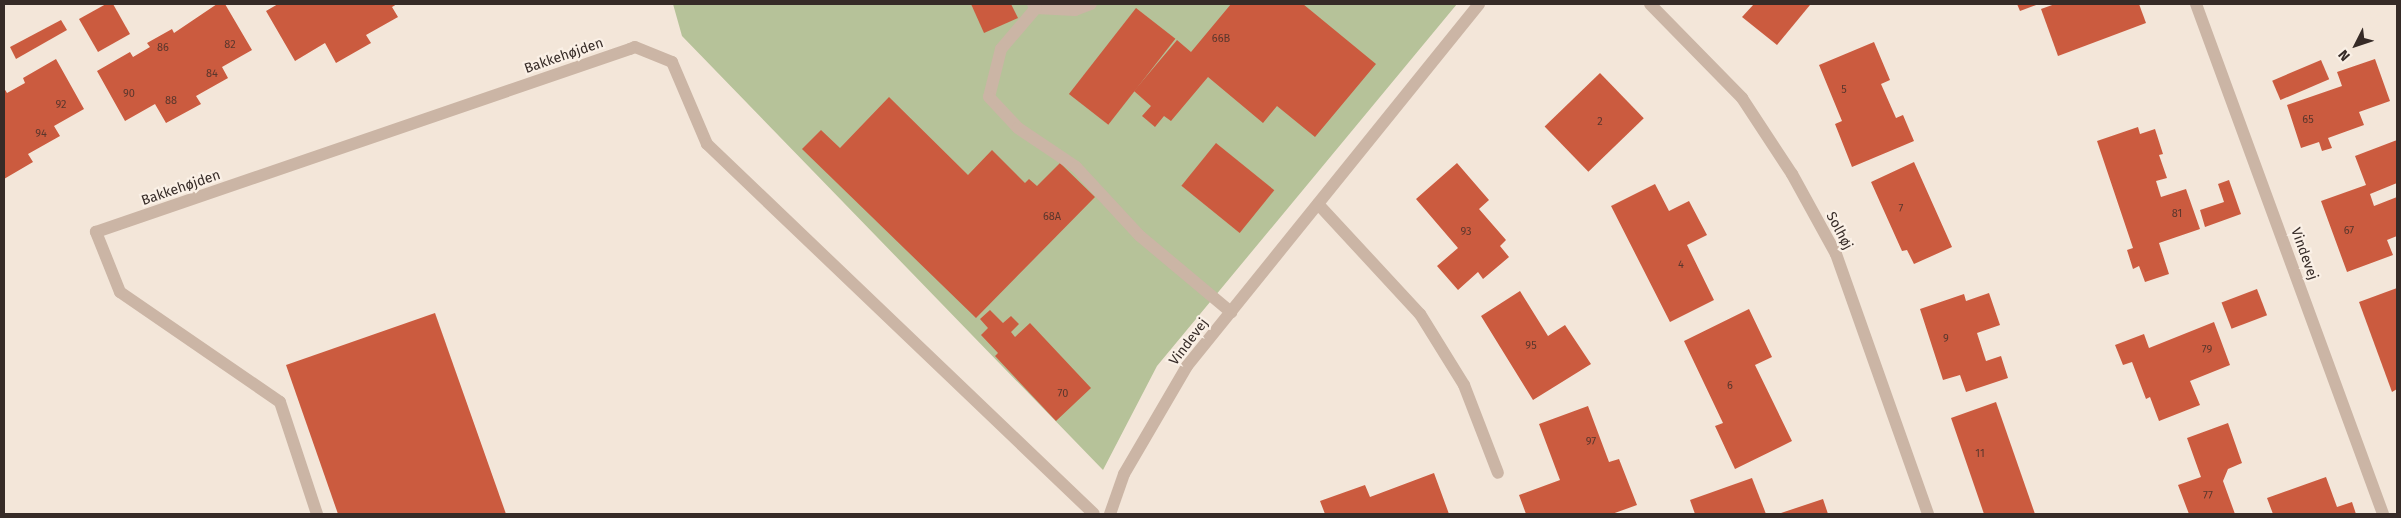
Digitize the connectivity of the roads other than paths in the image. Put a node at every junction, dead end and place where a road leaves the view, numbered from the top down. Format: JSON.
{"nodes":[{"id":1,"x":1091,"y":4,"type":"edge"},
{"id":2,"x":1479,"y":4,"type":"edge"},
{"id":3,"x":1650,"y":4,"type":"edge"},
{"id":4,"x":2196,"y":4,"type":"edge"},
{"id":5,"x":1034,"y":6,"type":"edge"},
{"id":6,"x":1318,"y":204,"type":"junction"},
{"id":7,"x":1231,"y":312,"type":"junction"},
{"id":8,"x":1498,"y":473,"type":"dead end"},
{"id":9,"x":317,"y":514,"type":"edge"},
{"id":10,"x":1094,"y":514,"type":"edge"},
{"id":11,"x":1110,"y":514,"type":"edge"},
{"id":12,"x":1928,"y":514,"type":"edge"},
{"id":13,"x":2384,"y":514,"type":"edge"}],
"edges":[{"from":1,"to":5,"type":"street"},
{"from":2,"to":6,"type":"street","name":"Vindevej"},
{"from":3,"to":12,"type":"street","name":"Solhøj"},
{"from":4,"to":13,"type":"street","name":"Vindevej"},
{"from":5,"to":7,"type":"street"},
{"from":6,"to":7,"type":"street","name":"Vindevej"},
{"from":6,"to":8,"type":"street"},
{"from":7,"to":11,"type":"street","name":"Vindevej"},
{"from":9,"to":10,"type":"street","name":"Bakkehøjden"}]}
